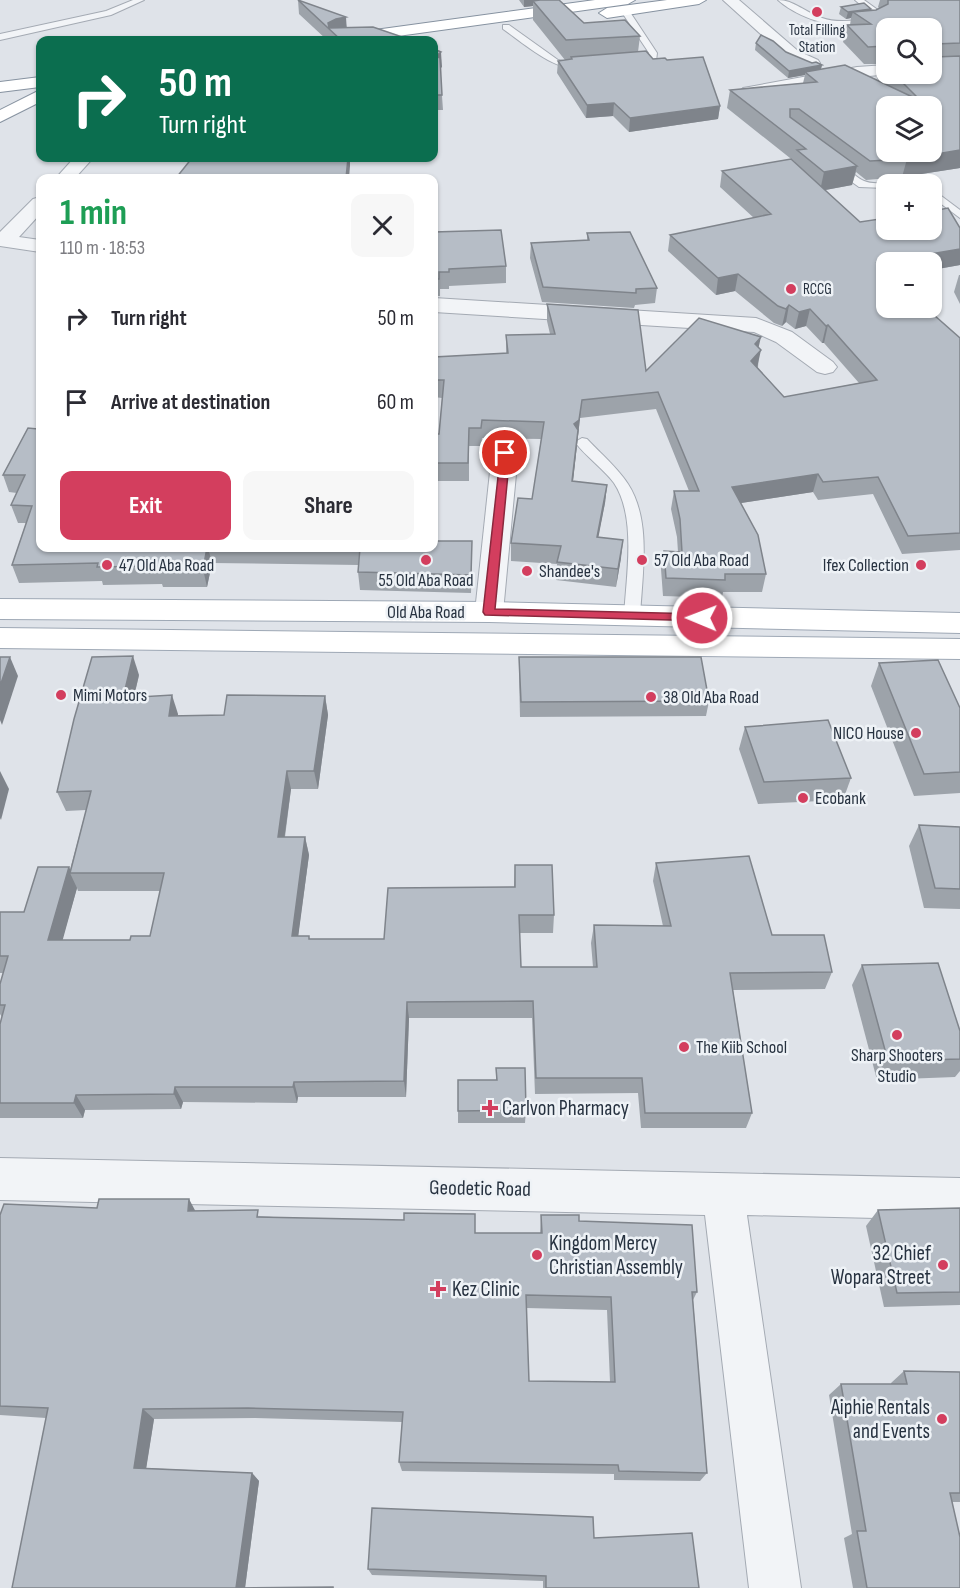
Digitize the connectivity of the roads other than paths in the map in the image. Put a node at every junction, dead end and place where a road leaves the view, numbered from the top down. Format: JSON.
{"nodes":[{"id":1,"x":140,"y":0,"type":"edge"},
{"id":2,"x":699,"y":0,"type":"edge"},
{"id":3,"x":730,"y":0,"type":"edge"},
{"id":4,"x":782,"y":0,"type":"edge"},
{"id":5,"x":859,"y":0,"type":"edge"},
{"id":6,"x":627,"y":5,"type":"edge"},
{"id":7,"x":506,"y":27,"type":"junction"},
{"id":8,"x":371,"y":36,"type":"edge"},
{"id":9,"x":0,"y":37,"type":"edge"},
{"id":10,"x":438,"y":37,"type":"edge"},
{"id":11,"x":621,"y":62,"type":"edge"},
{"id":12,"x":812,"y":63,"type":"edge"},
{"id":13,"x":586,"y":64,"type":"edge"},
{"id":14,"x":876,"y":71,"type":"edge"},
{"id":15,"x":36,"y":82,"type":"edge"},
{"id":16,"x":0,"y":87,"type":"edge"},
{"id":17,"x":736,"y":94,"type":"edge"},
{"id":18,"x":36,"y":95,"type":"edge"},
{"id":19,"x":36,"y":96,"type":"edge"},
{"id":20,"x":0,"y":100,"type":"edge"},
{"id":21,"x":0,"y":117,"type":"edge"},
{"id":22,"x":827,"y":158,"type":"edge"},
{"id":23,"x":80,"y":162,"type":"edge"},
{"id":24,"x":68,"y":174,"type":"edge"},
{"id":25,"x":876,"y":185,"type":"edge"},
{"id":26,"x":942,"y":200,"type":"edge"},
{"id":27,"x":36,"y":207,"type":"edge"},
{"id":28,"x":960,"y":215,"type":"edge"},
{"id":29,"x":2,"y":240,"type":"edge"},
{"id":30,"x":36,"y":245,"type":"edge"},
{"id":31,"x":438,"y":304,"type":"edge"},
{"id":32,"x":825,"y":367,"type":"dead end"},
{"id":33,"x":582,"y":442,"type":"dead end"},
{"id":34,"x":505,"y":453,"type":"dead end"},
{"id":35,"x":0,"y":609,"type":"edge"},
{"id":36,"x":489,"y":612,"type":"junction"},
{"id":37,"x":632,"y":616,"type":"junction"},
{"id":38,"x":960,"y":623,"type":"edge"},
{"id":39,"x":0,"y":638,"type":"edge"},
{"id":40,"x":960,"y":649,"type":"edge"},
{"id":41,"x":0,"y":1179,"type":"edge"},
{"id":42,"x":723,"y":1193,"type":"junction"},
{"id":43,"x":960,"y":1199,"type":"edge"},
{"id":44,"x":775,"y":1588,"type":"edge"}],
"edges":[{"from":1,"to":9,"type":"lane"},
{"from":2,"to":6,"type":"main road"},
{"from":3,"to":12,"type":"street"},
{"from":4,"to":5,"type":"lane"},
{"from":6,"to":7,"type":"main road"},
{"from":6,"to":8,"type":"main road"},
{"from":6,"to":11,"type":"lane"},
{"from":7,"to":10,"type":"main road"},
{"from":7,"to":13,"type":"lane"},
{"from":14,"to":17,"type":"street"},
{"from":15,"to":16,"type":"main road"},
{"from":18,"to":20,"type":"main road"},
{"from":19,"to":21,"type":"main road"},
{"from":22,"to":25,"type":"lane"},
{"from":23,"to":24,"type":"street"},
{"from":26,"to":28,"type":"lane"},
{"from":27,"to":29,"type":"street"},
{"from":29,"to":30,"type":"street"},
{"from":31,"to":32,"type":"street"},
{"from":33,"to":37,"type":"lane"},
{"from":34,"to":36,"type":"street"},
{"from":35,"to":36,"type":"main road","name":"Old Aba Road"},
{"from":36,"to":37,"type":"main road","name":"Old Aba Road"},
{"from":37,"to":38,"type":"main road","name":"Old Aba Road"},
{"from":39,"to":40,"type":"main road","name":"Old Aba Road"},
{"from":41,"to":42,"type":"street","name":"Geodetic Road"},
{"from":42,"to":43,"type":"street","name":"Geodetic Road"},
{"from":42,"to":44,"type":"street"}]}
